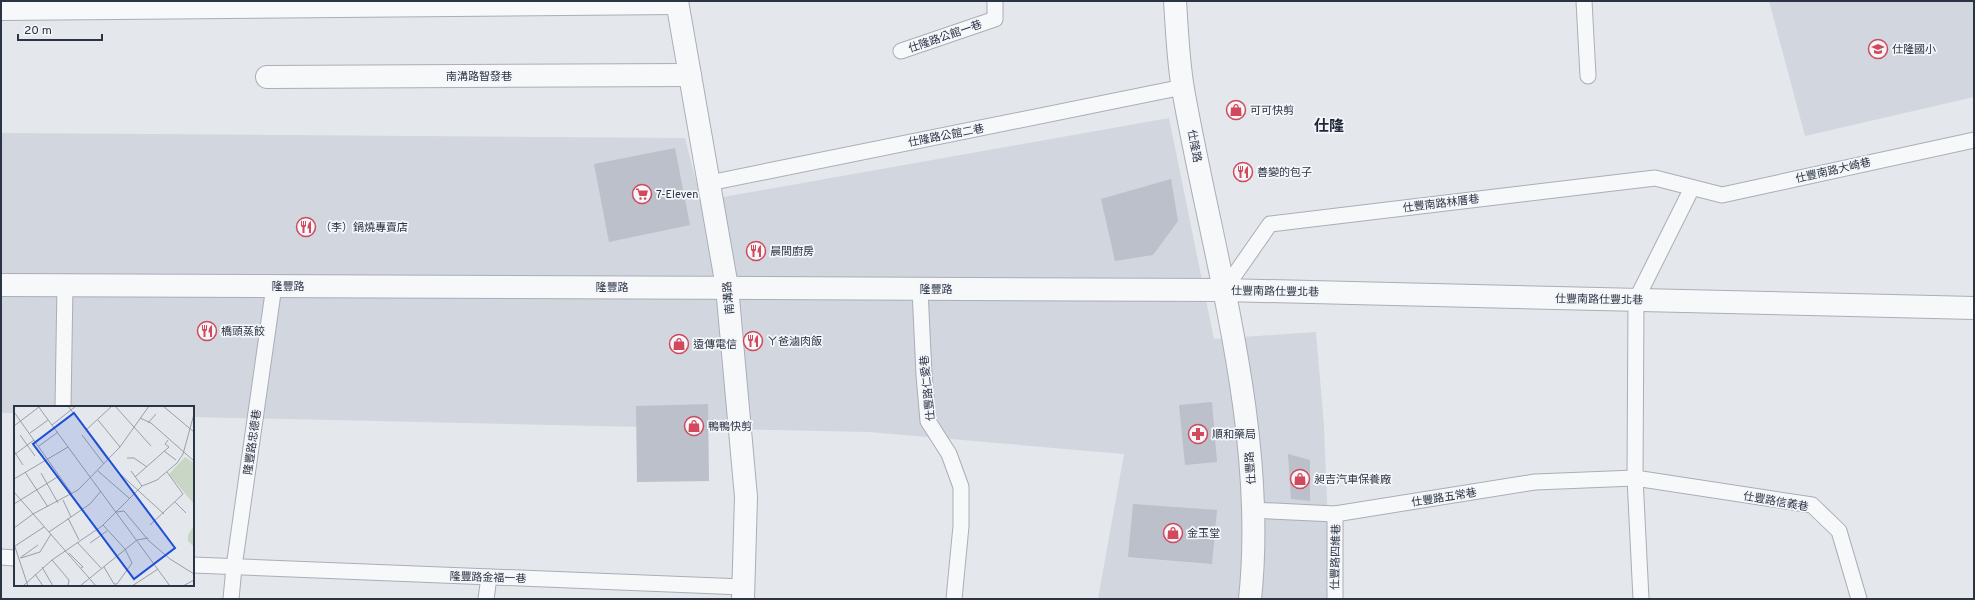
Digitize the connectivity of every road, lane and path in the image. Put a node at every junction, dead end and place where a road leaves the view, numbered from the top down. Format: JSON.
{"nodes":[{"id":1,"x":995,"y":1,"type":"edge"},
{"id":2,"x":1175,"y":1,"type":"edge"},
{"id":3,"x":1584,"y":1,"type":"edge"},
{"id":4,"x":677,"y":2,"type":"edge"},
{"id":5,"x":243,"y":4,"type":"edge"},
{"id":6,"x":1,"y":9,"type":"edge"},
{"id":7,"x":901,"y":51,"type":"dead end"},
{"id":8,"x":690,"y":75,"type":"junction"},
{"id":9,"x":1588,"y":76,"type":"dead end"},
{"id":10,"x":268,"y":78,"type":"dead end"},
{"id":11,"x":1182,"y":87,"type":"junction"},
{"id":12,"x":1974,"y":140,"type":"edge"},
{"id":13,"x":709,"y":183,"type":"junction"},
{"id":14,"x":1692,"y":188,"type":"junction"},
{"id":15,"x":1,"y":285,"type":"edge"},
{"id":16,"x":65,"y":285,"type":"junction"},
{"id":17,"x":274,"y":286,"type":"junction"},
{"id":18,"x":727,"y":287,"type":"junction"},
{"id":19,"x":920,"y":289,"type":"junction"},
{"id":20,"x":1224,"y":290,"type":"junction"},
{"id":21,"x":1636,"y":300,"type":"junction"},
{"id":22,"x":1974,"y":308,"type":"edge"},
{"id":23,"x":62,"y":406,"type":"edge"},
{"id":24,"x":1635,"y":478,"type":"junction"},
{"id":25,"x":1252,"y":510,"type":"junction"},
{"id":26,"x":1336,"y":514,"type":"junction"},
{"id":27,"x":1,"y":557,"type":"edge"},
{"id":28,"x":14,"y":558,"type":"edge"},
{"id":29,"x":194,"y":565,"type":"edge"},
{"id":30,"x":234,"y":567,"type":"junction"},
{"id":31,"x":489,"y":577,"type":"junction"},
{"id":32,"x":743,"y":593,"type":"edge"},
{"id":33,"x":231,"y":599,"type":"edge"},
{"id":34,"x":486,"y":599,"type":"edge"},
{"id":35,"x":954,"y":599,"type":"edge"},
{"id":36,"x":1250,"y":599,"type":"edge"},
{"id":37,"x":1334,"y":599,"type":"edge"},
{"id":38,"x":1641,"y":599,"type":"edge"},
{"id":39,"x":1859,"y":599,"type":"edge"}],
"edges":[{"from":1,"to":7,"type":"lane","name":"仕隆路公館一巷"},
{"from":2,"to":11,"type":"street","name":"仕隆路"},
{"from":3,"to":9,"type":"lane"},
{"from":4,"to":5,"type":"street"},
{"from":4,"to":8,"type":"street","name":"南溝路"},
{"from":5,"to":6,"type":"street"},
{"from":8,"to":10,"type":"street","name":"南溝路智發巷"},
{"from":8,"to":13,"type":"street","name":"南溝路"},
{"from":11,"to":13,"type":"lane","name":"仕隆路公館二巷"},
{"from":11,"to":20,"type":"street","name":"仕隆路"},
{"from":12,"to":14,"type":"lane","name":"仕豐南路大崎巷"},
{"from":13,"to":18,"type":"street","name":"南溝路"},
{"from":14,"to":20,"type":"lane","name":"仕豐南路林厝巷"},
{"from":14,"to":21,"type":"lane"},
{"from":15,"to":16,"type":"street","name":"隆豐路"},
{"from":16,"to":17,"type":"street","name":"隆豐路"},
{"from":16,"to":23,"type":"lane"},
{"from":17,"to":18,"type":"street","name":"隆豐路"},
{"from":17,"to":30,"type":"lane","name":"隆豐路忠德巷"},
{"from":18,"to":19,"type":"street","name":"隆豐路"},
{"from":18,"to":32,"type":"street","name":"南溝路"},
{"from":19,"to":20,"type":"street","name":"隆豐路"},
{"from":19,"to":35,"type":"lane","name":"仕豐路仁愛巷"},
{"from":20,"to":21,"type":"street","name":"仕豐南路仕豐北巷"},
{"from":20,"to":25,"type":"street","name":"仕豐路"},
{"from":21,"to":22,"type":"street","name":"仕豐南路仕豐北巷"},
{"from":21,"to":24,"type":"lane"},
{"from":24,"to":26,"type":"lane","name":"仕豐路五常巷"},
{"from":24,"to":38,"type":"lane"},
{"from":24,"to":39,"type":"lane","name":"仕豐路信義巷"},
{"from":25,"to":26,"type":"lane","name":"仕豐路五常巷"},
{"from":25,"to":36,"type":"street","name":"仕豐路"},
{"from":26,"to":37,"type":"lane","name":"仕豐路四維巷"},
{"from":27,"to":28,"type":"lane"},
{"from":29,"to":30,"type":"lane","name":"隆豐路金福一巷"},
{"from":30,"to":31,"type":"lane","name":"隆豐路金福一巷"},
{"from":30,"to":33,"type":"lane","name":"隆豐路忠德巷"},
{"from":31,"to":32,"type":"lane","name":"隆豐路金福一巷"},
{"from":31,"to":34,"type":"lane"}]}
